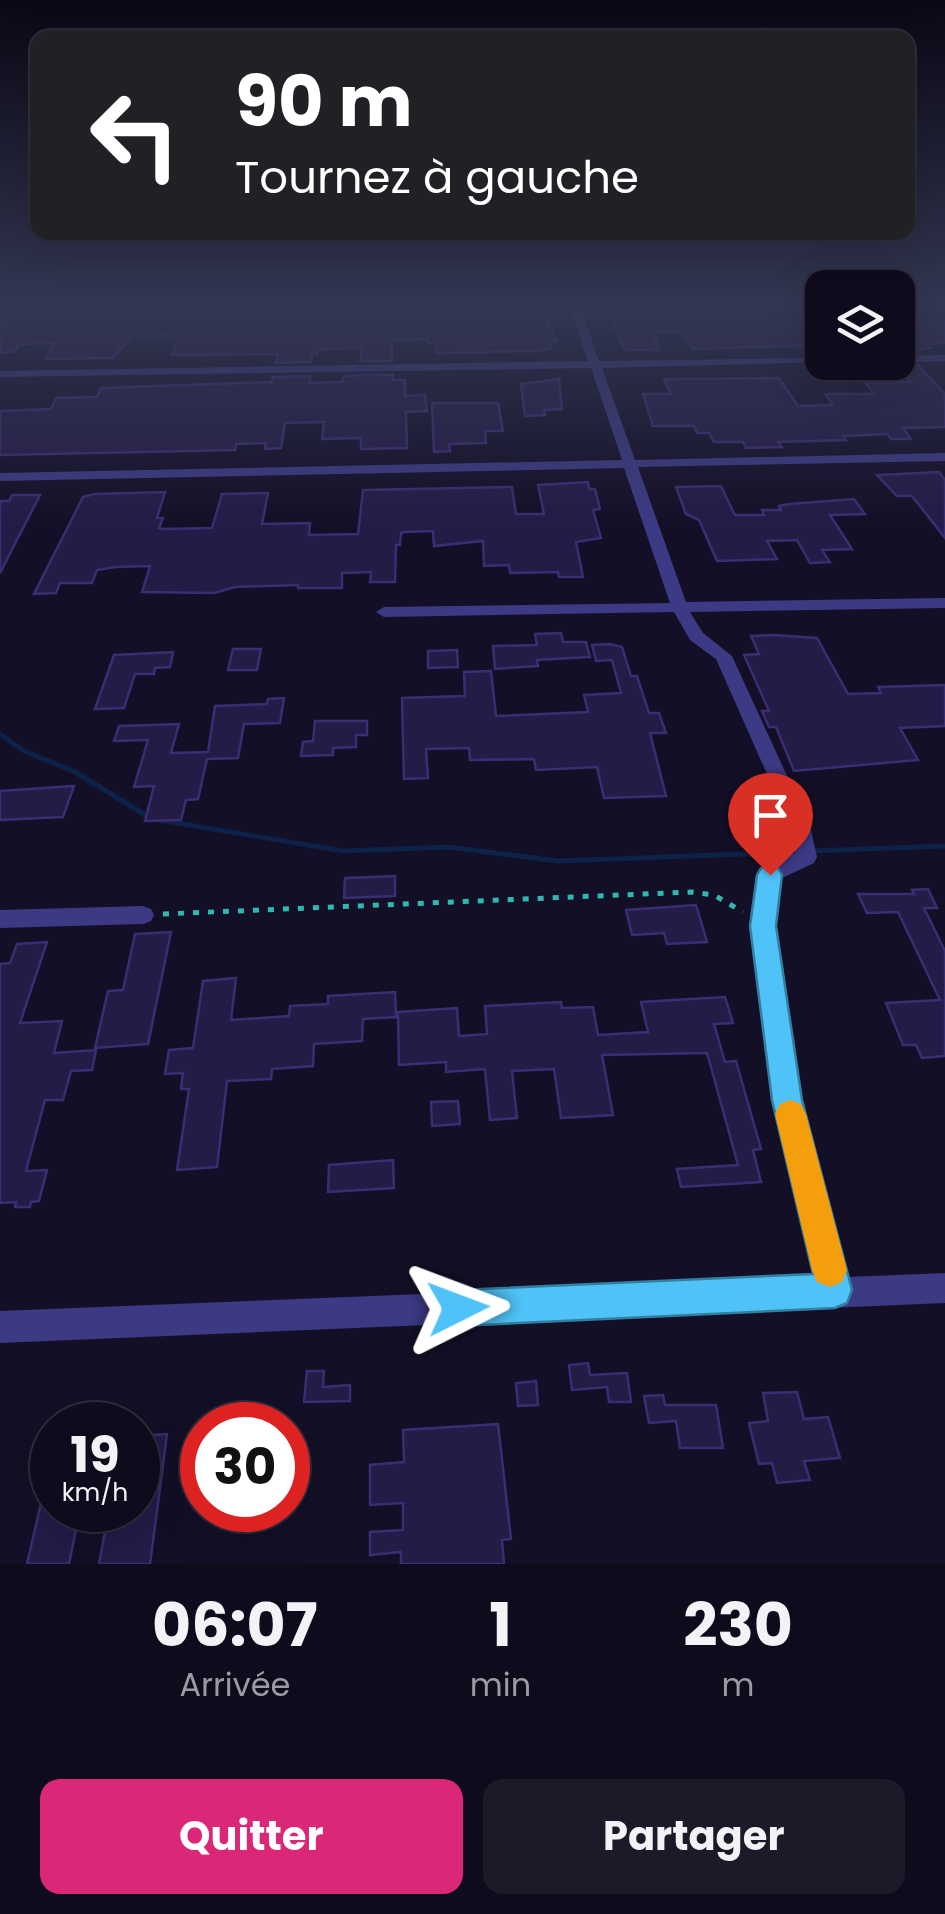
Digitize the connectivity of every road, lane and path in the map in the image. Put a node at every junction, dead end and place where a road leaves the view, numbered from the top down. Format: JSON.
{"nodes":[{"id":1,"x":598,"y":380,"type":"edge"},
{"id":2,"x":945,"y":457,"type":"edge"},
{"id":3,"x":630,"y":462,"type":"junction"},
{"id":4,"x":0,"y":477,"type":"edge"},
{"id":5,"x":945,"y":604,"type":"edge"},
{"id":6,"x":680,"y":608,"type":"junction"},
{"id":7,"x":384,"y":612,"type":"dead end"},
{"id":8,"x":142,"y":915,"type":"joint"},
{"id":9,"x":0,"y":918,"type":"edge"},
{"id":10,"x":763,"y":926,"type":"junction"},
{"id":11,"x":945,"y":1288,"type":"edge"},
{"id":12,"x":835,"y":1290,"type":"junction"},
{"id":13,"x":0,"y":1326,"type":"edge"}],
"edges":[{"from":1,"to":3,"type":"street"},
{"from":2,"to":3,"type":"street"},
{"from":3,"to":4,"type":"street"},
{"from":3,"to":6,"type":"street"},
{"from":5,"to":6,"type":"street"},
{"from":6,"to":7,"type":"street"},
{"from":6,"to":10,"type":"street"},
{"from":8,"to":9,"type":"street"},
{"from":8,"to":10,"type":"path"},
{"from":10,"to":12,"type":"street"},
{"from":11,"to":12,"type":"street"},
{"from":12,"to":13,"type":"street"}]}
